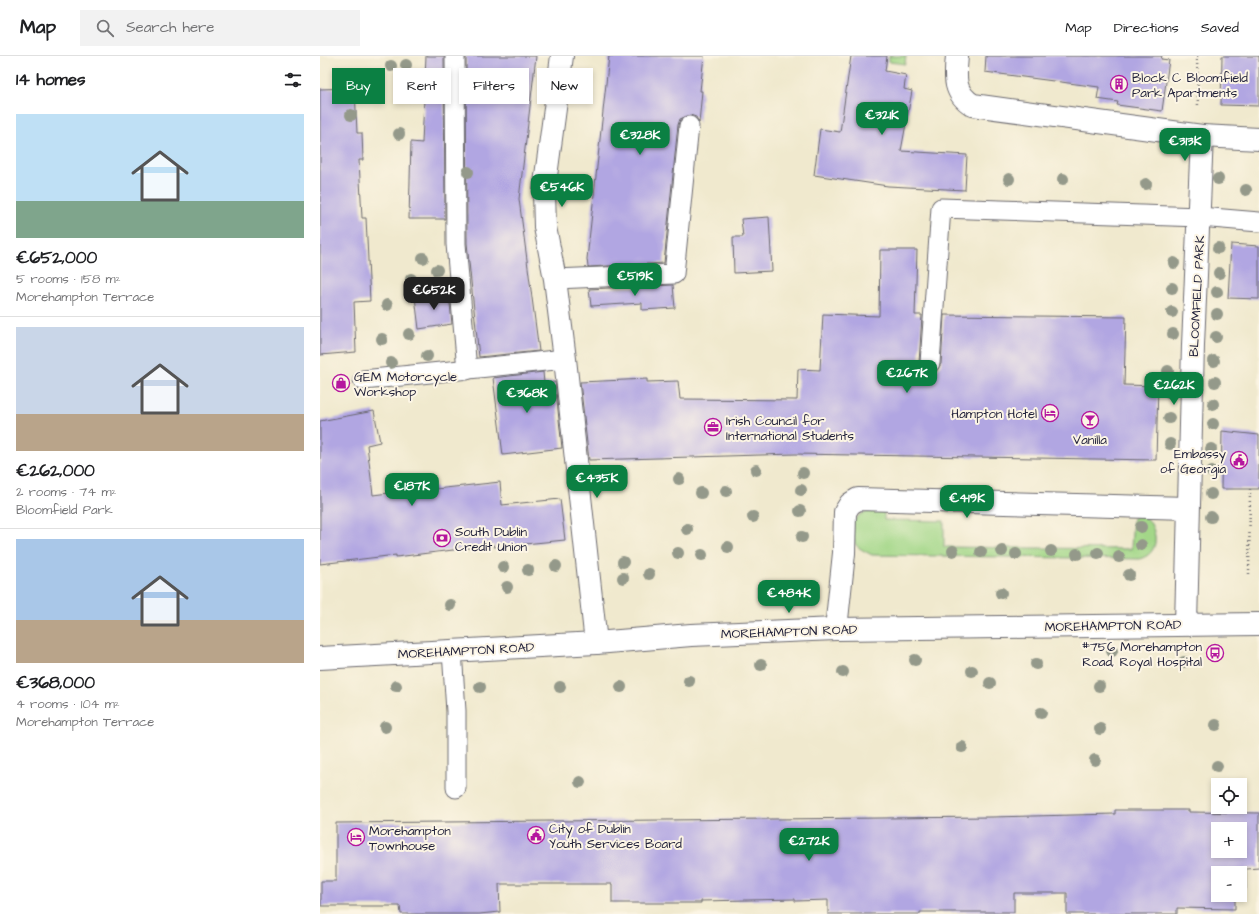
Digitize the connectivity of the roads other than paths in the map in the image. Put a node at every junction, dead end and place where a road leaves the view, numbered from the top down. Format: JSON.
{"nodes":[{"id":1,"x":455,"y":56,"type":"edge"},
{"id":2,"x":562,"y":56,"type":"edge"},
{"id":3,"x":957,"y":56,"type":"edge"},
{"id":4,"x":689,"y":126,"type":"dead end"},
{"id":5,"x":1202,"y":136,"type":"junction"},
{"id":6,"x":1259,"y":139,"type":"edge"},
{"id":7,"x":1200,"y":217,"type":"junction"},
{"id":8,"x":1259,"y":222,"type":"edge"},
{"id":9,"x":555,"y":279,"type":"junction"},
{"id":10,"x":565,"y":359,"type":"junction"},
{"id":11,"x":930,"y":363,"type":"dead end"},
{"id":12,"x":467,"y":370,"type":"junction"},
{"id":13,"x":363,"y":380,"type":"dead end"},
{"id":14,"x":1188,"y":508,"type":"junction"},
{"id":15,"x":1186,"y":624,"type":"junction"},
{"id":16,"x":1259,"y":624,"type":"edge"},
{"id":17,"x":836,"y":629,"type":"junction"},
{"id":18,"x":596,"y":643,"type":"junction"},
{"id":19,"x":452,"y":651,"type":"junction"},
{"id":20,"x":320,"y":658,"type":"edge"},
{"id":21,"x":456,"y":788,"type":"dead end"}],
"edges":[{"from":1,"to":12,"type":"lane"},
{"from":2,"to":9,"type":"street"},
{"from":3,"to":5,"type":"street"},
{"from":4,"to":9,"type":"lane"},
{"from":5,"to":6,"type":"street"},
{"from":5,"to":7,"type":"street","name":"BLOOMFIELD PARK"},
{"from":7,"to":8,"type":"lane"},
{"from":7,"to":11,"type":"lane"},
{"from":7,"to":14,"type":"street","name":"BLOOMFIELD PARK"},
{"from":9,"to":10,"type":"street"},
{"from":10,"to":12,"type":"lane"},
{"from":10,"to":18,"type":"street"},
{"from":12,"to":13,"type":"lane"},
{"from":14,"to":15,"type":"street","name":"BLOOMFIELD PARK"},
{"from":14,"to":17,"type":"street"},
{"from":15,"to":16,"type":"street","name":"MOREHAMPTON ROAD"},
{"from":15,"to":17,"type":"street","name":"MOREHAMPTON ROAD"},
{"from":17,"to":18,"type":"street","name":"MOREHAMPTON ROAD"},
{"from":18,"to":19,"type":"street","name":"MOREHAMPTON ROAD"},
{"from":19,"to":20,"type":"street","name":"MOREHAMPTON ROAD"},
{"from":19,"to":21,"type":"lane"}]}
